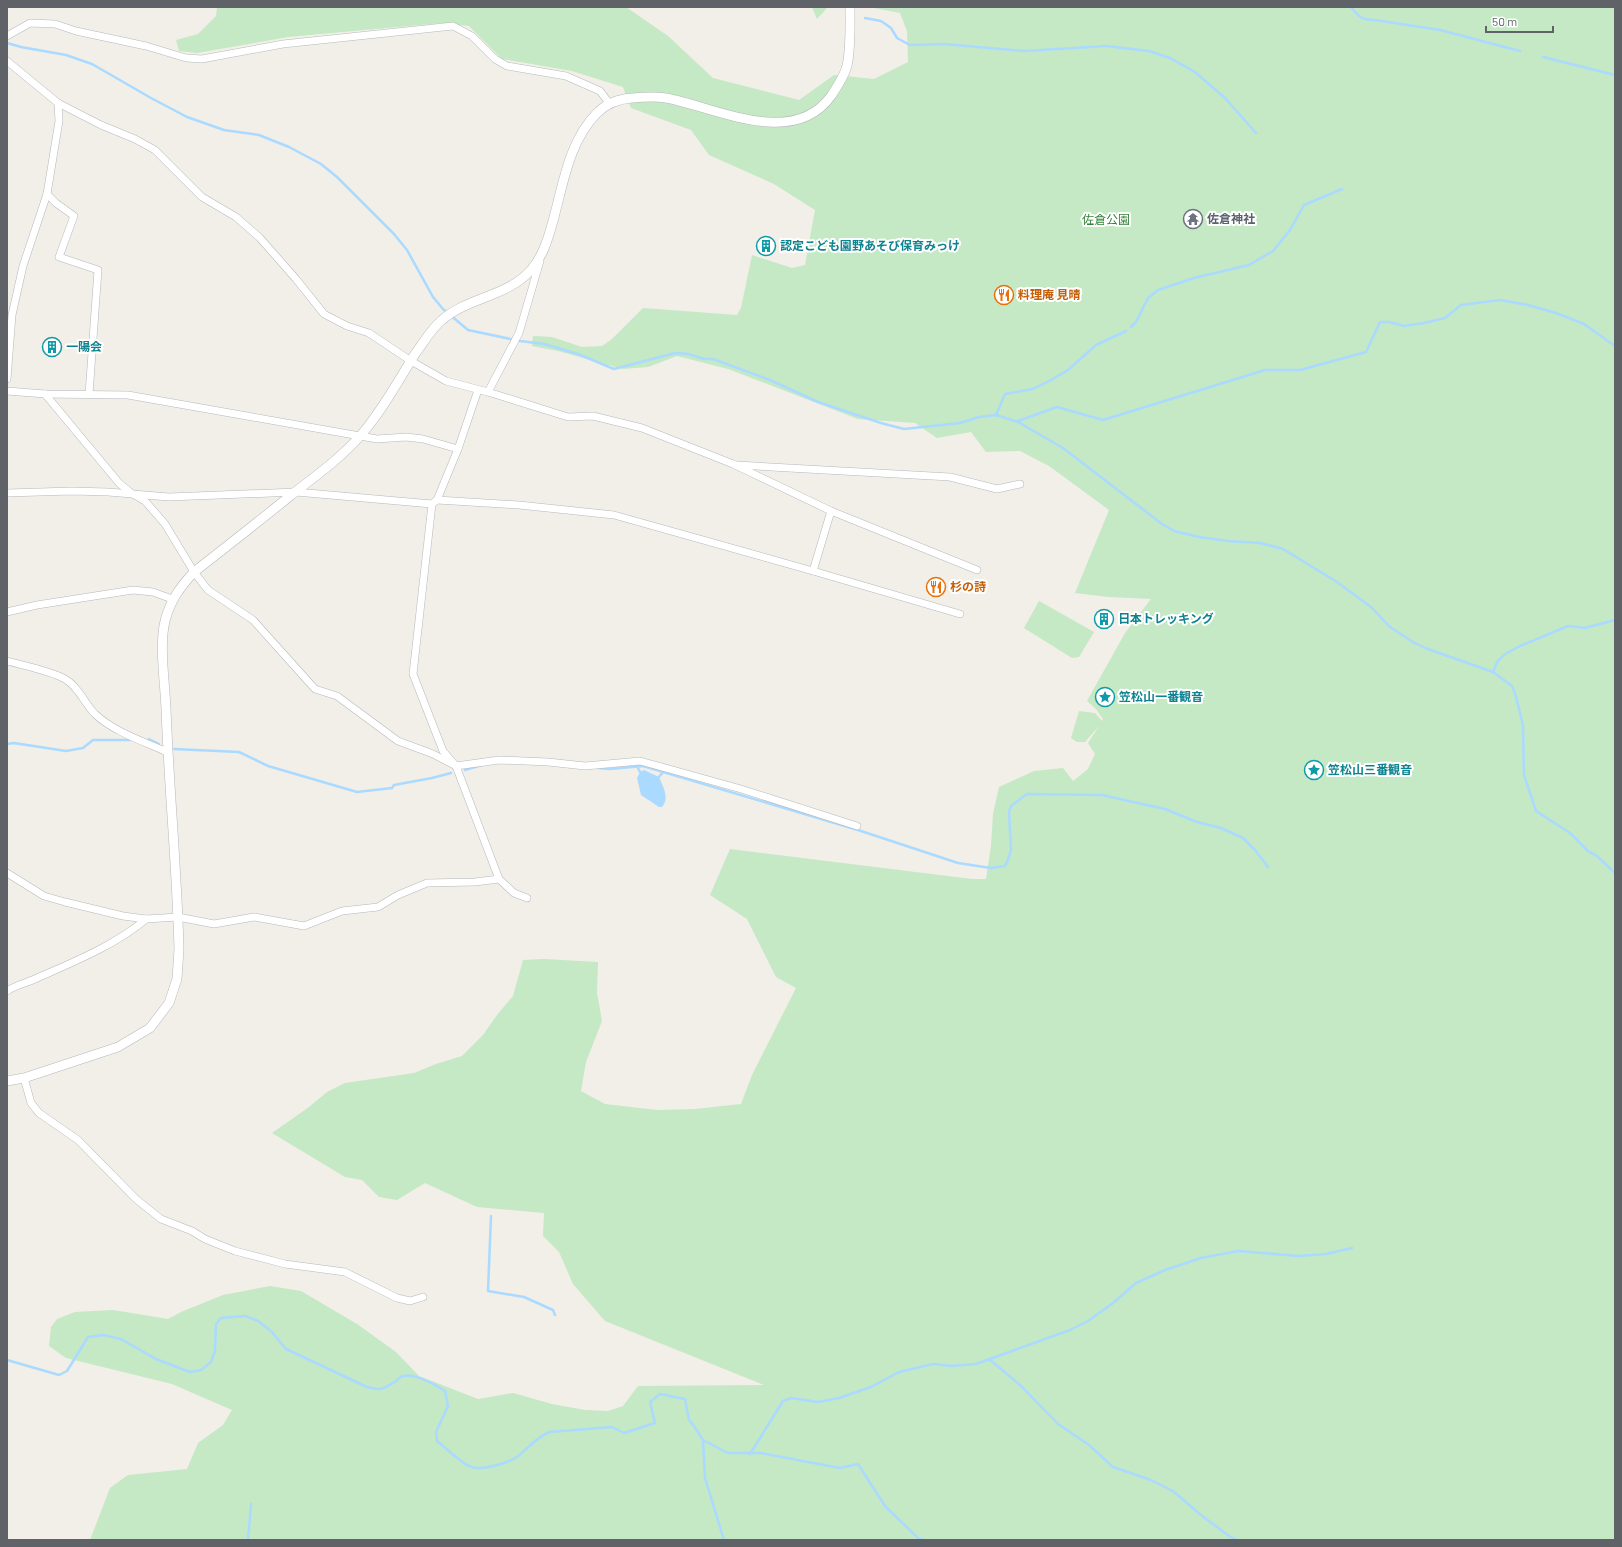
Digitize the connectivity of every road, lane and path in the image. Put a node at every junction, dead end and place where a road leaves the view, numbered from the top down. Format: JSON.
{"nodes":[{"id":1,"x":850,"y":7,"type":"edge"},
{"id":2,"x":8,"y":35,"type":"edge"},
{"id":3,"x":7,"y":61,"type":"edge"},
{"id":4,"x":609,"y":103,"type":"junction"},
{"id":5,"x":58,"y":104,"type":"junction"},
{"id":6,"x":47,"y":194,"type":"junction"},
{"id":7,"x":541,"y":256,"type":"junction"},
{"id":8,"x":411,"y":361,"type":"junction"},
{"id":9,"x":7,"y":379,"type":"edge"},
{"id":10,"x":478,"y":390,"type":"junction"},
{"id":11,"x":7,"y":391,"type":"edge"},
{"id":12,"x":488,"y":392,"type":"junction"},
{"id":13,"x":45,"y":394,"type":"junction"},
{"id":14,"x":89,"y":394,"type":"junction"},
{"id":15,"x":360,"y":436,"type":"junction"},
{"id":16,"x":458,"y":449,"type":"junction"},
{"id":17,"x":733,"y":464,"type":"junction"},
{"id":18,"x":1020,"y":484,"type":"dead end"},
{"id":19,"x":296,"y":492,"type":"junction"},
{"id":20,"x":7,"y":493,"type":"edge"},
{"id":21,"x":131,"y":493,"type":"junction"},
{"id":22,"x":434,"y":502,"type":"junction"},
{"id":23,"x":831,"y":511,"type":"junction"},
{"id":24,"x":977,"y":570,"type":"dead end"},
{"id":25,"x":813,"y":571,"type":"junction"},
{"id":26,"x":194,"y":572,"type":"junction"},
{"id":27,"x":172,"y":599,"type":"junction"},
{"id":28,"x":7,"y":612,"type":"edge"},
{"id":29,"x":960,"y":614,"type":"dead end"},
{"id":30,"x":7,"y":661,"type":"edge"},
{"id":31,"x":167,"y":752,"type":"junction"},
{"id":32,"x":456,"y":766,"type":"junction"},
{"id":33,"x":857,"y":826,"type":"dead end"},
{"id":34,"x":7,"y":873,"type":"edge"},
{"id":35,"x":499,"y":879,"type":"junction"},
{"id":36,"x":527,"y":898,"type":"dead end"},
{"id":37,"x":178,"y":917,"type":"junction"},
{"id":38,"x":146,"y":919,"type":"junction"},
{"id":39,"x":7,"y":991,"type":"edge"},
{"id":40,"x":24,"y":1078,"type":"junction"},
{"id":41,"x":7,"y":1081,"type":"edge"},
{"id":42,"x":423,"y":1297,"type":"dead end"}],
"edges":[{"from":1,"to":4,"type":"street"},
{"from":2,"to":4,"type":"street"},
{"from":3,"to":5,"type":"street"},
{"from":4,"to":7,"type":"street"},
{"from":5,"to":6,"type":"street"},
{"from":5,"to":8,"type":"street"},
{"from":6,"to":9,"type":"street"},
{"from":6,"to":14,"type":"street"},
{"from":7,"to":8,"type":"street"},
{"from":7,"to":12,"type":"street"},
{"from":8,"to":10,"type":"street"},
{"from":8,"to":15,"type":"street"},
{"from":10,"to":12,"type":"street"},
{"from":10,"to":16,"type":"street"},
{"from":11,"to":13,"type":"street"},
{"from":12,"to":17,"type":"street"},
{"from":13,"to":14,"type":"street"},
{"from":13,"to":21,"type":"street"},
{"from":14,"to":15,"type":"street"},
{"from":15,"to":16,"type":"street"},
{"from":15,"to":19,"type":"street"},
{"from":16,"to":22,"type":"street"},
{"from":17,"to":18,"type":"street"},
{"from":17,"to":23,"type":"street"},
{"from":19,"to":21,"type":"street"},
{"from":19,"to":22,"type":"street"},
{"from":19,"to":26,"type":"street"},
{"from":20,"to":21,"type":"street"},
{"from":21,"to":26,"type":"street"},
{"from":22,"to":25,"type":"street"},
{"from":22,"to":32,"type":"street"},
{"from":23,"to":24,"type":"street"},
{"from":23,"to":25,"type":"street"},
{"from":25,"to":29,"type":"street"},
{"from":26,"to":27,"type":"street"},
{"from":26,"to":32,"type":"street"},
{"from":27,"to":28,"type":"street"},
{"from":27,"to":31,"type":"street"},
{"from":30,"to":31,"type":"street"},
{"from":31,"to":37,"type":"street"},
{"from":32,"to":33,"type":"street"},
{"from":32,"to":35,"type":"street"},
{"from":34,"to":38,"type":"street"},
{"from":35,"to":36,"type":"street"},
{"from":35,"to":37,"type":"street"},
{"from":37,"to":38,"type":"street"},
{"from":37,"to":40,"type":"street"},
{"from":38,"to":39,"type":"street"},
{"from":40,"to":41,"type":"street"},
{"from":40,"to":42,"type":"street"}]}
